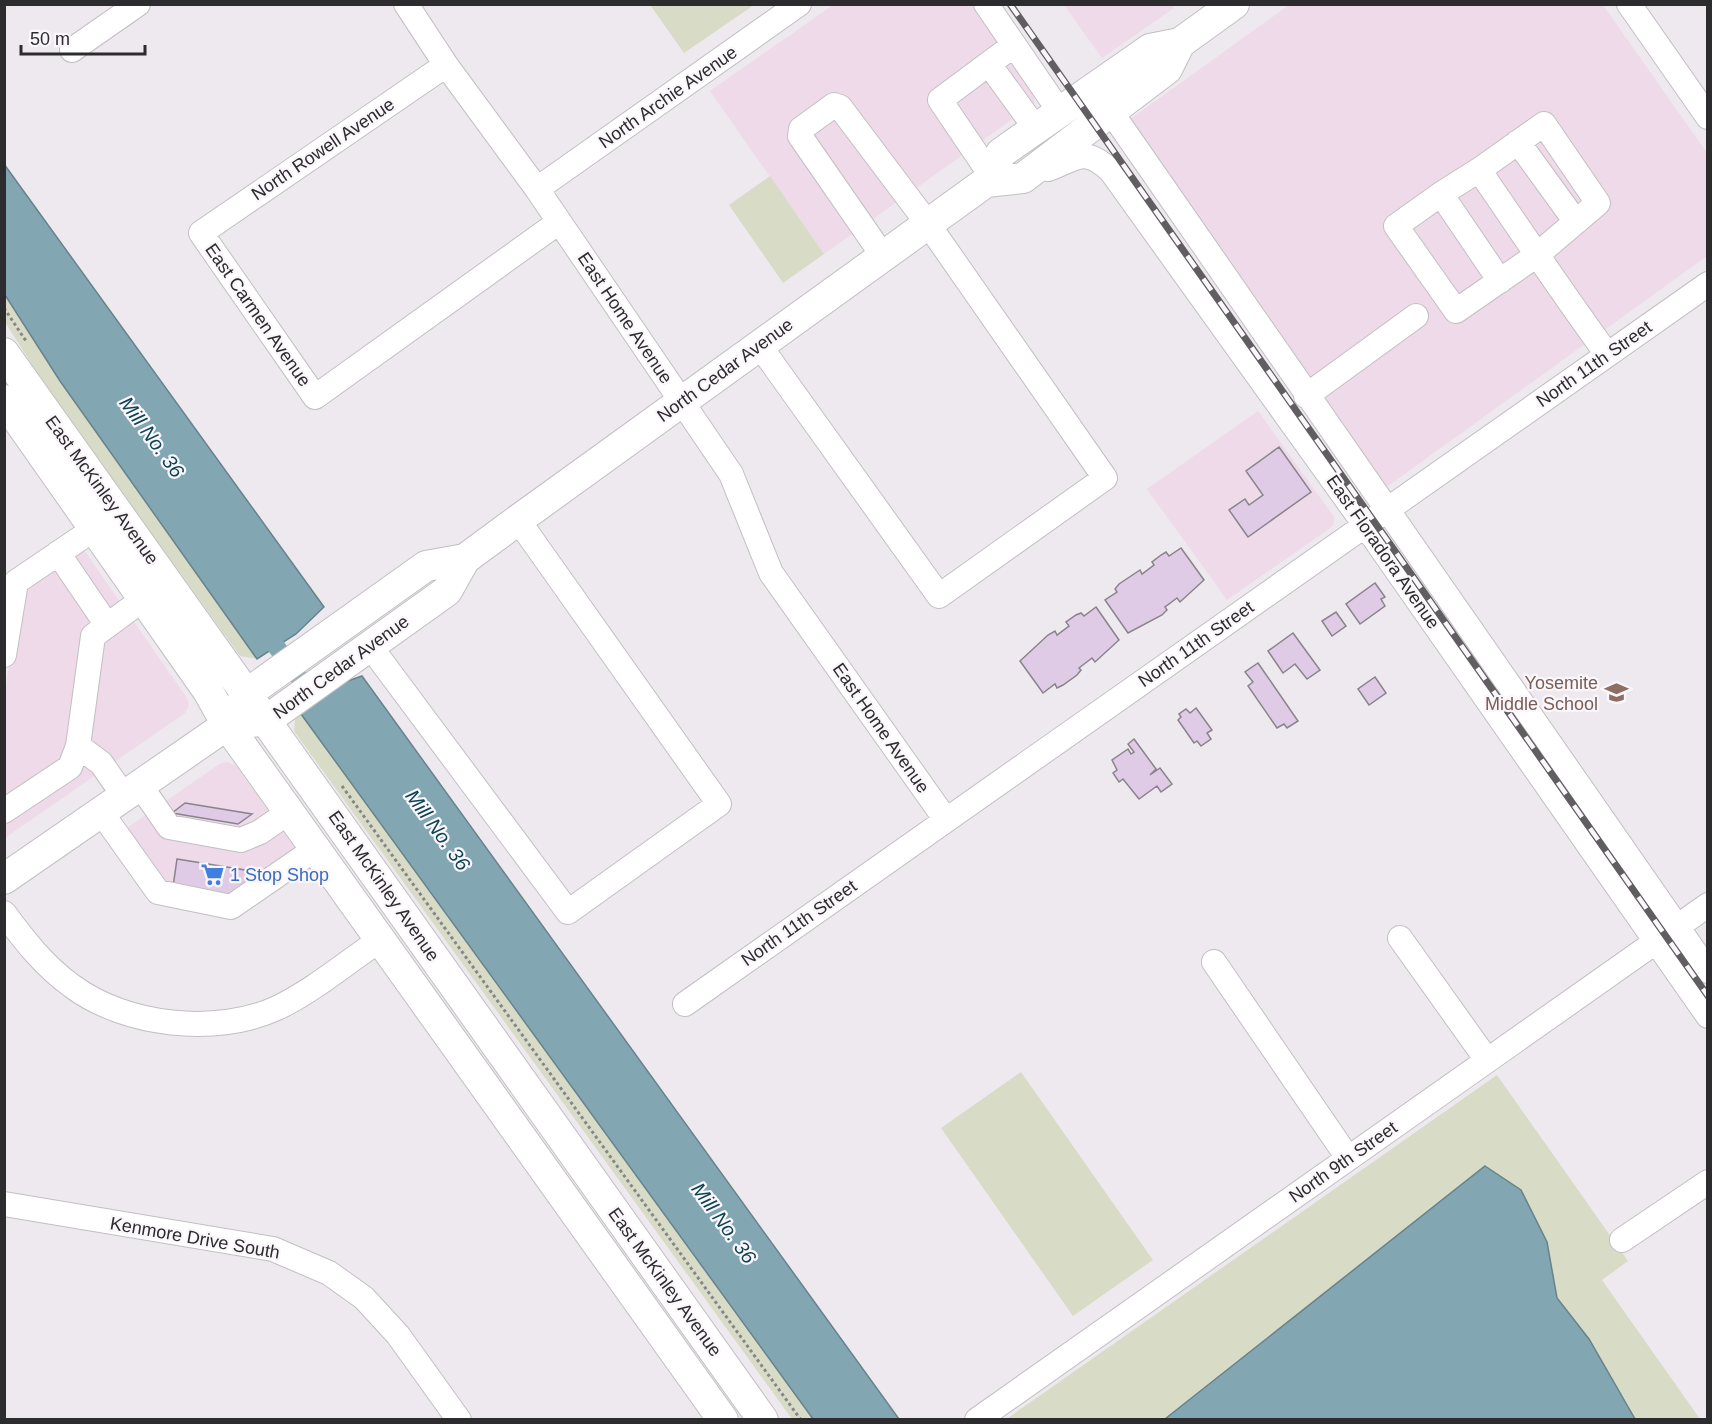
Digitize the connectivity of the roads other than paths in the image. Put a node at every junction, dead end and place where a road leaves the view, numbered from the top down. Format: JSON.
{"nodes":[{"id":1,"x":138,"y":4,"type":"edge"},
{"id":2,"x":406,"y":4,"type":"edge"},
{"id":3,"x":799,"y":4,"type":"edge"},
{"id":4,"x":986,"y":4,"type":"edge"},
{"id":5,"x":1234,"y":4,"type":"edge"},
{"id":6,"x":1629,"y":4,"type":"edge"},
{"id":7,"x":1180,"y":43,"type":"junction"},
{"id":8,"x":1014,"y":45,"type":"junction"},
{"id":9,"x":72,"y":50,"type":"dead end"},
{"id":10,"x":989,"y":64,"type":"junction"},
{"id":11,"x":446,"y":66,"type":"junction"},
{"id":12,"x":1060,"y":111,"type":"junction"},
{"id":13,"x":1111,"y":112,"type":"junction"},
{"id":14,"x":1707,"y":117,"type":"edge"},
{"id":15,"x":1036,"y":129,"type":"junction"},
{"id":16,"x":1518,"y":142,"type":"junction"},
{"id":17,"x":1479,"y":170,"type":"junction"},
{"id":18,"x":988,"y":178,"type":"junction"},
{"id":19,"x":1023,"y":178,"type":"junction"},
{"id":20,"x":537,"y":189,"type":"junction"},
{"id":21,"x":1441,"y":194,"type":"junction"},
{"id":22,"x":559,"y":222,"type":"junction"},
{"id":23,"x":1576,"y":222,"type":"junction"},
{"id":24,"x":928,"y":224,"type":"junction"},
{"id":25,"x":201,"y":232,"type":"joint"},
{"id":26,"x":1537,"y":255,"type":"junction"},
{"id":27,"x":883,"y":256,"type":"junction"},
{"id":28,"x":1500,"y":281,"type":"junction"},
{"id":29,"x":1707,"y":284,"type":"edge"},
{"id":30,"x":1416,"y":316,"type":"dead end"},
{"id":31,"x":760,"y":346,"type":"junction"},
{"id":32,"x":4,"y":353,"type":"edge"},
{"id":33,"x":1607,"y":354,"type":"junction"},
{"id":34,"x":1306,"y":396,"type":"junction"},
{"id":35,"x":682,"y":402,"type":"junction"},
{"id":36,"x":7,"y":409,"type":"edge"},
{"id":37,"x":1385,"y":511,"type":"junction"},
{"id":38,"x":518,"y":520,"type":"junction"},
{"id":39,"x":1365,"y":525,"type":"junction"},
{"id":40,"x":94,"y":529,"type":"junction"},
{"id":41,"x":58,"y":554,"type":"junction"},
{"id":42,"x":465,"y":560,"type":"junction"},
{"id":43,"x":142,"y":600,"type":"junction"},
{"id":44,"x":107,"y":625,"type":"junction"},
{"id":45,"x":4,"y":655,"type":"edge"},
{"id":46,"x":358,"y":655,"type":"junction"},
{"id":47,"x":258,"y":686,"type":"junction"},
{"id":48,"x":277,"y":713,"type":"junction"},
{"id":49,"x":227,"y":724,"type":"junction"},
{"id":50,"x":78,"y":746,"type":"junction"},
{"id":51,"x":122,"y":798,"type":"junction"},
{"id":52,"x":4,"y":812,"type":"edge"},
{"id":53,"x":289,"y":812,"type":"junction"},
{"id":54,"x":946,"y":820,"type":"junction"},
{"id":55,"x":315,"y":849,"type":"junction"},
{"id":56,"x":4,"y":879,"type":"edge"},
{"id":57,"x":1707,"y":905,"type":"edge"},
{"id":58,"x":4,"y":912,"type":"edge"},
{"id":59,"x":1676,"y":927,"type":"junction"},
{"id":60,"x":1400,"y":938,"type":"dead end"},
{"id":61,"x":380,"y":940,"type":"junction"},
{"id":62,"x":1656,"y":942,"type":"junction"},
{"id":63,"x":1214,"y":962,"type":"dead end"},
{"id":64,"x":1707,"y":971,"type":"edge"},
{"id":65,"x":685,"y":1004,"type":"dead end"},
{"id":66,"x":428,"y":1006,"type":"junction"},
{"id":67,"x":1707,"y":1016,"type":"edge"},
{"id":68,"x":1487,"y":1060,"type":"junction"},
{"id":69,"x":538,"y":1104,"type":"junction"},
{"id":70,"x":1348,"y":1158,"type":"junction"},
{"id":71,"x":1707,"y":1182,"type":"edge"},
{"id":72,"x":4,"y":1204,"type":"edge"},
{"id":73,"x":1622,"y":1240,"type":"dead end"},
{"id":74,"x":459,"y":1419,"type":"edge"},
{"id":75,"x":723,"y":1419,"type":"edge"},
{"id":76,"x":763,"y":1419,"type":"edge"},
{"id":77,"x":978,"y":1419,"type":"edge"}],
"edges":[{"from":1,"to":9,"type":"street"},
{"from":2,"to":11,"type":"street","name":"East Home Avenue"},
{"from":3,"to":20,"type":"street","name":"North Archie Avenue"},
{"from":4,"to":8,"type":"street"},
{"from":5,"to":7,"type":"main road","name":"North Cedar Avenue"},
{"from":6,"to":14,"type":"street"},
{"from":7,"to":12,"type":"main road","name":"North Cedar Avenue"},
{"from":7,"to":13,"type":"main road","name":"North Cedar Avenue"},
{"from":8,"to":10,"type":"street"},
{"from":8,"to":12,"type":"street"},
{"from":10,"to":15,"type":"street"},
{"from":10,"to":18,"type":"street"},
{"from":11,"to":20,"type":"street","name":"East Home Avenue"},
{"from":11,"to":25,"type":"street","name":"North Rowell Avenue"},
{"from":12,"to":15,"type":"main road","name":"North Cedar Avenue"},
{"from":13,"to":19,"type":"main road","name":"North Cedar Avenue"},
{"from":13,"to":34,"type":"street","name":"East Floradora Avenue"},
{"from":15,"to":18,"type":"main road","name":"North Cedar Avenue"},
{"from":16,"to":17,"type":"street"},
{"from":16,"to":23,"type":"street"},
{"from":16,"to":23,"type":"street"},
{"from":17,"to":21,"type":"street"},
{"from":17,"to":26,"type":"street"},
{"from":18,"to":19,"type":"main road","name":"North Cedar Avenue"},
{"from":18,"to":24,"type":"main road","name":"North Cedar Avenue"},
{"from":19,"to":39,"type":"street","name":"East Floradora Avenue"},
{"from":20,"to":22,"type":"street","name":"East Home Avenue"},
{"from":21,"to":28,"type":"street"},
{"from":21,"to":28,"type":"street"},
{"from":22,"to":25,"type":"street","name":"East Carmen Avenue"},
{"from":22,"to":35,"type":"street","name":"East Home Avenue"},
{"from":23,"to":26,"type":"street"},
{"from":24,"to":27,"type":"main road","name":"North Cedar Avenue"},
{"from":24,"to":27,"type":"street"},
{"from":24,"to":31,"type":"street"},
{"from":26,"to":28,"type":"street"},
{"from":26,"to":33,"type":"street"},
{"from":27,"to":31,"type":"main road","name":"North Cedar Avenue"},
{"from":29,"to":33,"type":"street","name":"North 11th Street"},
{"from":30,"to":34,"type":"street"},
{"from":31,"to":35,"type":"main road","name":"North Cedar Avenue"},
{"from":32,"to":47,"type":"main road","name":"East McKinley Avenue"},
{"from":33,"to":37,"type":"street","name":"North 11th Street"},
{"from":34,"to":37,"type":"street","name":"East Floradora Avenue"},
{"from":35,"to":38,"type":"main road","name":"North Cedar Avenue"},
{"from":35,"to":54,"type":"street","name":"East Home Avenue"},
{"from":36,"to":40,"type":"main road","name":"East McKinley Avenue"},
{"from":37,"to":39,"type":"street","name":"North 11th Street"},
{"from":37,"to":59,"type":"street","name":"East Floradora Avenue"},
{"from":38,"to":42,"type":"main road","name":"North Cedar Avenue"},
{"from":38,"to":46,"type":"street"},
{"from":39,"to":54,"type":"street","name":"North 11th Street"},
{"from":39,"to":62,"type":"street","name":"East Floradora Avenue"},
{"from":40,"to":41,"type":"street"},
{"from":40,"to":43,"type":"main road","name":"East McKinley Avenue"},
{"from":41,"to":44,"type":"street"},
{"from":41,"to":45,"type":"street"},
{"from":42,"to":46,"type":"main road","name":"North Cedar Avenue"},
{"from":42,"to":47,"type":"main road","name":"North Cedar Avenue"},
{"from":43,"to":44,"type":"street"},
{"from":43,"to":49,"type":"main road","name":"East McKinley Avenue"},
{"from":44,"to":50,"type":"street"},
{"from":46,"to":48,"type":"main road","name":"North Cedar Avenue"},
{"from":47,"to":48,"type":"main road","name":"East McKinley Avenue"},
{"from":47,"to":49,"type":"main road","name":"North Cedar Avenue"},
{"from":48,"to":49,"type":"main road","name":"North Cedar Avenue"},
{"from":48,"to":69,"type":"main road","name":"East McKinley Avenue"},
{"from":49,"to":51,"type":"main road","name":"North Cedar Avenue"},
{"from":49,"to":53,"type":"main road","name":"East McKinley Avenue"},
{"from":50,"to":51,"type":"street"},
{"from":50,"to":52,"type":"street"},
{"from":51,"to":53,"type":"street"},
{"from":51,"to":55,"type":"street"},
{"from":51,"to":56,"type":"main road","name":"North Cedar Avenue"},
{"from":53,"to":55,"type":"main road","name":"East McKinley Avenue"},
{"from":54,"to":65,"type":"street","name":"North 11th Street"},
{"from":55,"to":61,"type":"main road","name":"East McKinley Avenue"},
{"from":57,"to":59,"type":"street","name":"North 9th Street"},
{"from":58,"to":61,"type":"street"},
{"from":59,"to":62,"type":"street","name":"North 9th Street"},
{"from":59,"to":64,"type":"street","name":"East Floradora Avenue"},
{"from":60,"to":68,"type":"street"},
{"from":61,"to":66,"type":"main road","name":"East McKinley Avenue"},
{"from":62,"to":67,"type":"street","name":"East Floradora Avenue"},
{"from":62,"to":68,"type":"street","name":"North 9th Street"},
{"from":63,"to":70,"type":"street"},
{"from":66,"to":69,"type":"main road"},
{"from":66,"to":75,"type":"main road","name":"East McKinley Avenue"},
{"from":68,"to":70,"type":"street","name":"North 9th Street"},
{"from":69,"to":76,"type":"main road","name":"East McKinley Avenue"},
{"from":70,"to":77,"type":"street","name":"North 9th Street"},
{"from":71,"to":73,"type":"street"},
{"from":72,"to":74,"type":"street","name":"Kenmore Drive South"}]}
